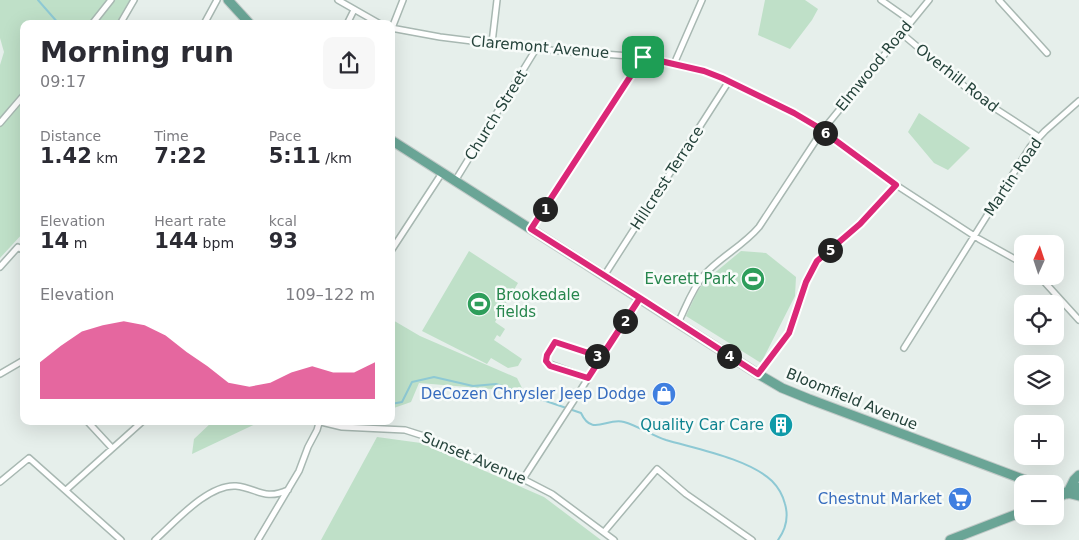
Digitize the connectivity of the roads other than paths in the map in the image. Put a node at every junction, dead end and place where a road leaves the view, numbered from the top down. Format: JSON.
{"nodes":[{"id":1,"x":111,"y":0,"type":"edge"},
{"id":2,"x":134,"y":0,"type":"edge"},
{"id":3,"x":217,"y":0,"type":"edge"},
{"id":4,"x":228,"y":0,"type":"edge"},
{"id":5,"x":338,"y":0,"type":"edge"},
{"id":6,"x":403,"y":0,"type":"edge"},
{"id":7,"x":497,"y":0,"type":"edge"},
{"id":8,"x":702,"y":0,"type":"edge"},
{"id":9,"x":881,"y":0,"type":"edge"},
{"id":10,"x":928,"y":0,"type":"edge"},
{"id":11,"x":1000,"y":0,"type":"edge"},
{"id":12,"x":354,"y":10,"type":"junction"},
{"id":13,"x":95,"y":20,"type":"edge"},
{"id":14,"x":122,"y":20,"type":"edge"},
{"id":15,"x":206,"y":20,"type":"edge"},
{"id":16,"x":246,"y":20,"type":"edge"},
{"id":17,"x":349,"y":20,"type":"edge"},
{"id":18,"x":373,"y":20,"type":"edge"},
{"id":19,"x":395,"y":20,"type":"edge"},
{"id":20,"x":911,"y":21,"type":"junction"},
{"id":21,"x":395,"y":29,"type":"edge"},
{"id":22,"x":901,"y":33,"type":"junction"},
{"id":23,"x":492,"y":43,"type":"junction"},
{"id":24,"x":536,"y":49,"type":"junction"},
{"id":25,"x":1047,"y":53,"type":"dead end"},
{"id":26,"x":643,"y":57,"type":"junction"},
{"id":27,"x":674,"y":64,"type":"junction"},
{"id":28,"x":729,"y":81,"type":"junction"},
{"id":29,"x":20,"y":100,"type":"edge"},
{"id":30,"x":1079,"y":101,"type":"edge"},
{"id":31,"x":0,"y":123,"type":"edge"},
{"id":32,"x":822,"y":131,"type":"junction"},
{"id":33,"x":1039,"y":137,"type":"junction"},
{"id":34,"x":395,"y":143,"type":"edge"},
{"id":35,"x":442,"y":173,"type":"junction"},
{"id":36,"x":455,"y":181,"type":"junction"},
{"id":37,"x":896,"y":185,"type":"junction"},
{"id":38,"x":531,"y":229,"type":"junction"},
{"id":39,"x":974,"y":236,"type":"junction"},
{"id":40,"x":395,"y":244,"type":"edge"},
{"id":41,"x":20,"y":248,"type":"edge"},
{"id":42,"x":1014,"y":258,"type":"edge"},
{"id":43,"x":0,"y":267,"type":"edge"},
{"id":44,"x":604,"y":276,"type":"junction"},
{"id":45,"x":1046,"y":285,"type":"edge"},
{"id":46,"x":640,"y":298,"type":"junction"},
{"id":47,"x":1079,"y":320,"type":"edge"},
{"id":48,"x":678,"y":323,"type":"junction"},
{"id":49,"x":904,"y":348,"type":"dead end"},
{"id":50,"x":601,"y":357,"type":"junction"},
{"id":51,"x":20,"y":362,"type":"edge"},
{"id":52,"x":0,"y":374,"type":"edge"},
{"id":53,"x":758,"y":374,"type":"junction"},
{"id":54,"x":588,"y":378,"type":"junction"},
{"id":55,"x":92,"y":425,"type":"edge"},
{"id":56,"x":138,"y":425,"type":"edge"},
{"id":57,"x":318,"y":425,"type":"edge"},
{"id":58,"x":326,"y":425,"type":"edge"},
{"id":59,"x":112,"y":448,"type":"junction"},
{"id":60,"x":1079,"y":475,"type":"edge"},
{"id":61,"x":523,"y":478,"type":"junction"},
{"id":62,"x":1014,"y":478,"type":"edge"},
{"id":63,"x":0,"y":482,"type":"edge"},
{"id":64,"x":1079,"y":487,"type":"edge"},
{"id":65,"x":66,"y":490,"type":"junction"},
{"id":66,"x":288,"y":490,"type":"junction"},
{"id":67,"x":1064,"y":493,"type":"edge"},
{"id":68,"x":1067,"y":494,"type":"junction"},
{"id":69,"x":1064,"y":495,"type":"edge"},
{"id":70,"x":1079,"y":496,"type":"edge"},
{"id":71,"x":1014,"y":515,"type":"edge"},
{"id":72,"x":604,"y":532,"type":"junction"},
{"id":73,"x":121,"y":540,"type":"edge"},
{"id":74,"x":155,"y":540,"type":"edge"},
{"id":75,"x":258,"y":540,"type":"edge"},
{"id":76,"x":614,"y":540,"type":"edge"},
{"id":77,"x":752,"y":540,"type":"edge"},
{"id":78,"x":950,"y":540,"type":"edge"}],
"edges":[{"from":1,"to":13,"type":"street"},
{"from":2,"to":14,"type":"street"},
{"from":3,"to":15,"type":"street"},
{"from":4,"to":16,"type":"main road"},
{"from":5,"to":12,"type":"street"},
{"from":6,"to":19,"type":"street"},
{"from":7,"to":23,"type":"street"},
{"from":8,"to":27,"type":"street"},
{"from":9,"to":20,"type":"street"},
{"from":10,"to":20,"type":"street","name":"Elmwood Road"},
{"from":11,"to":25,"type":"street"},
{"from":12,"to":17,"type":"street"},
{"from":12,"to":18,"type":"street"},
{"from":20,"to":22,"type":"street","name":"Elmwood Road"},
{"from":21,"to":23,"type":"street","name":"Claremont Avenue"},
{"from":22,"to":32,"type":"street","name":"Elmwood Road"},
{"from":22,"to":33,"type":"street","name":"Overhill Road"},
{"from":23,"to":24,"type":"street","name":"Claremont Avenue"},
{"from":24,"to":26,"type":"street","name":"Claremont Avenue"},
{"from":24,"to":36,"type":"street","name":"Church Street"},
{"from":26,"to":27,"type":"street","name":"Claremont Avenue"},
{"from":26,"to":38,"type":"street"},
{"from":27,"to":28,"type":"street","name":"Claremont Avenue"},
{"from":28,"to":32,"type":"street","name":"Claremont Avenue"},
{"from":28,"to":44,"type":"street","name":"Hillcrest Terrace"},
{"from":29,"to":31,"type":"street"},
{"from":30,"to":33,"type":"street","name":"Martin Road"},
{"from":32,"to":37,"type":"street","name":"Claremont Avenue"},
{"from":32,"to":48,"type":"street","name":"Elmwood Road"},
{"from":33,"to":39,"type":"street","name":"Martin Road"},
{"from":34,"to":35,"type":"main road","name":"Bloomfield Avenue"},
{"from":35,"to":36,"type":"main road","name":"Bloomfield Avenue"},
{"from":35,"to":40,"type":"street"},
{"from":36,"to":38,"type":"main road","name":"Bloomfield Avenue"},
{"from":37,"to":39,"type":"street","name":"Claremont Avenue"},
{"from":37,"to":53,"type":"street"},
{"from":38,"to":44,"type":"main road","name":"Bloomfield Avenue"},
{"from":39,"to":42,"type":"street","name":"Claremont Avenue"},
{"from":39,"to":49,"type":"street","name":"Martin Road"},
{"from":41,"to":43,"type":"street"},
{"from":44,"to":46,"type":"main road","name":"Bloomfield Avenue"},
{"from":45,"to":47,"type":"street"},
{"from":46,"to":48,"type":"main road","name":"Bloomfield Avenue"},
{"from":46,"to":50,"type":"street"},
{"from":48,"to":53,"type":"main road","name":"Bloomfield Avenue"},
{"from":50,"to":54,"type":"street"},
{"from":50,"to":54,"type":"street"},
{"from":51,"to":52,"type":"street"},
{"from":53,"to":62,"type":"main road","name":"Bloomfield Avenue"},
{"from":54,"to":61,"type":"street"},
{"from":55,"to":59,"type":"street"},
{"from":56,"to":59,"type":"street"},
{"from":57,"to":66,"type":"street"},
{"from":58,"to":61,"type":"street","name":"Sunset Avenue"},
{"from":59,"to":65,"type":"street"},
{"from":60,"to":68,"type":"main road"},
{"from":61,"to":72,"type":"street","name":"Sunset Avenue"},
{"from":63,"to":65,"type":"street"},
{"from":64,"to":68,"type":"main road"},
{"from":65,"to":73,"type":"street"},
{"from":66,"to":74,"type":"street"},
{"from":66,"to":75,"type":"street"},
{"from":67,"to":68,"type":"main road"},
{"from":68,"to":69,"type":"main road"},
{"from":68,"to":70,"type":"main road"},
{"from":71,"to":78,"type":"main road"},
{"from":72,"to":76,"type":"street","name":"Sunset Avenue"},
{"from":72,"to":77,"type":"street"}]}
